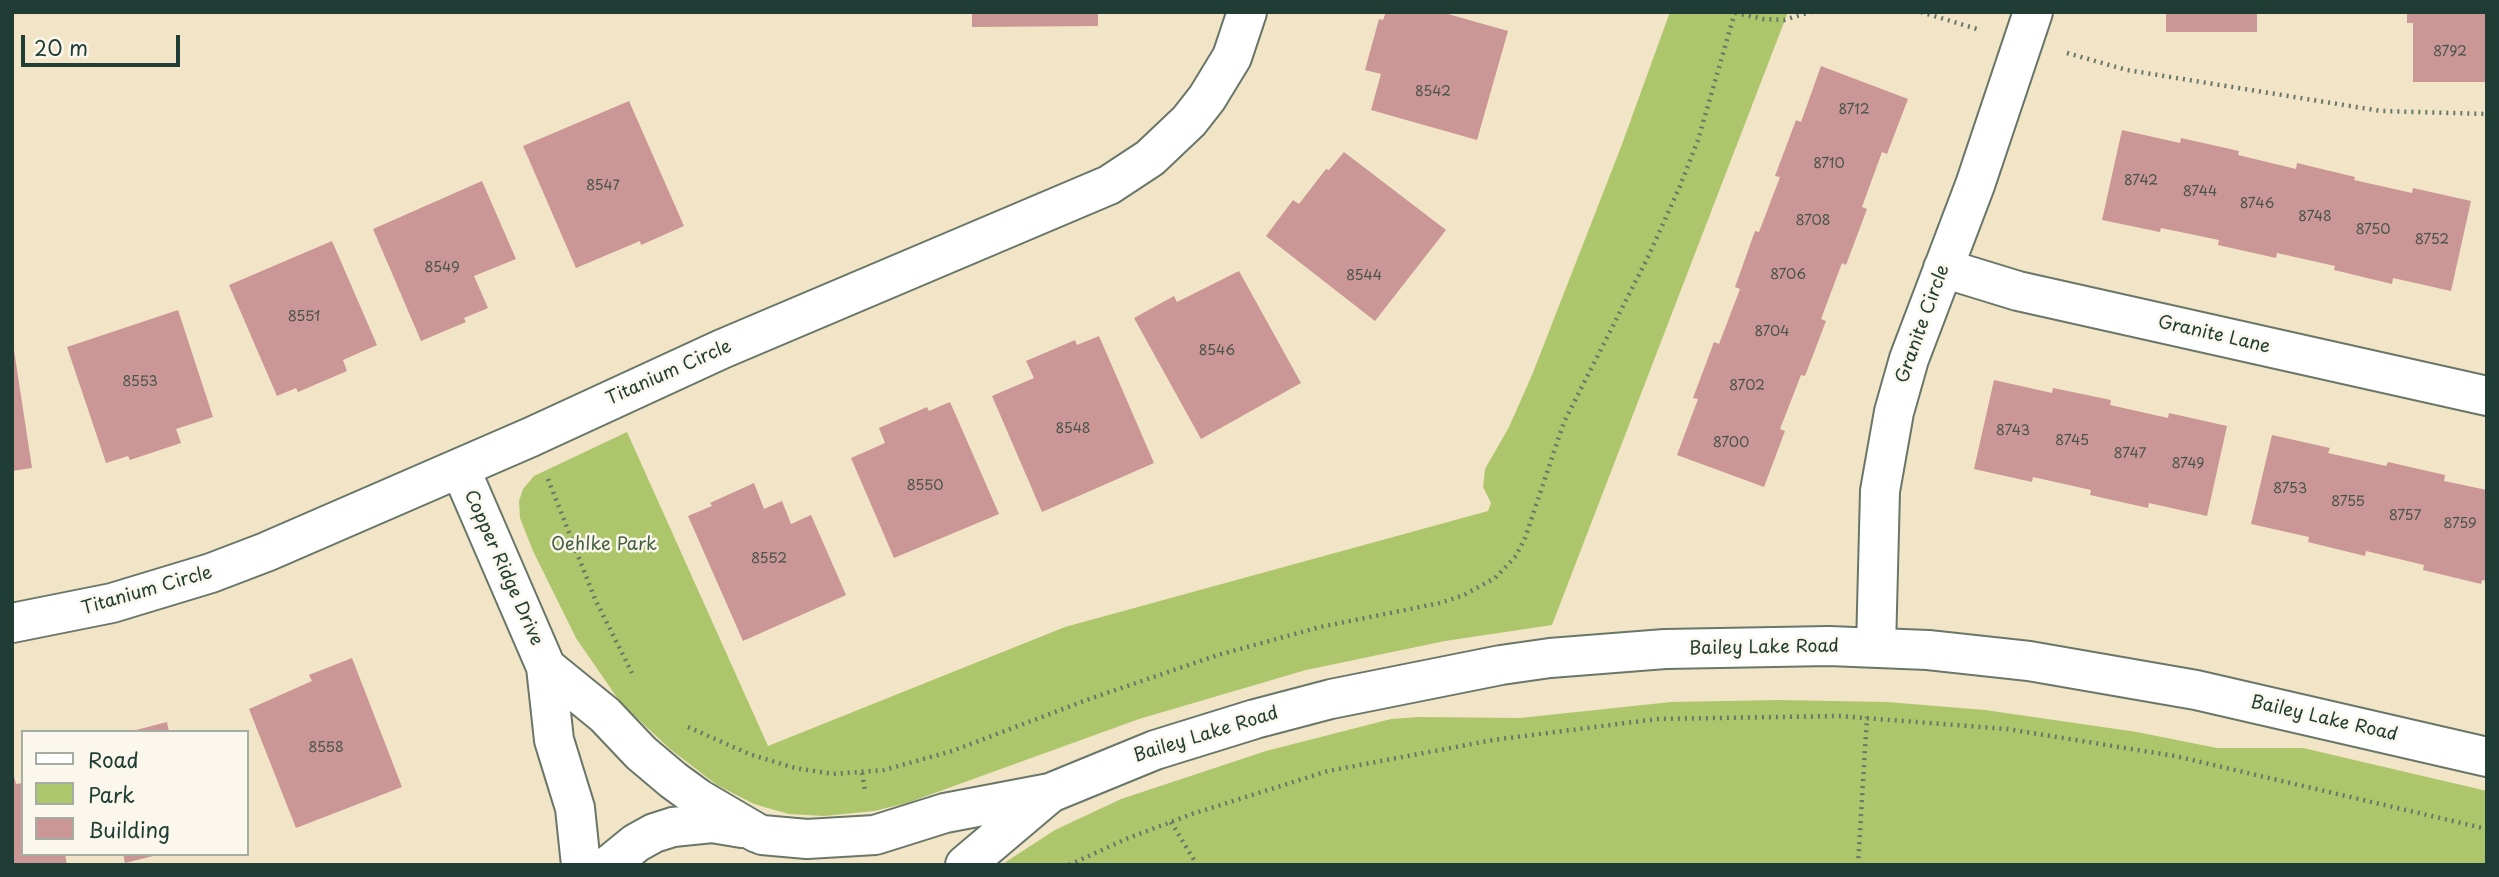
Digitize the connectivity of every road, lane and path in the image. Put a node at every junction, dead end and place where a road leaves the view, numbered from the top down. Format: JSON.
{"nodes":[{"id":1,"x":1247,"y":12,"type":"edge"},
{"id":2,"x":1811,"y":12,"type":"edge"},
{"id":3,"x":1921,"y":12,"type":"edge"},
{"id":4,"x":2033,"y":12,"type":"edge"},
{"id":5,"x":1735,"y":13,"type":"edge"},
{"id":6,"x":1989,"y":33,"type":"dead end"},
{"id":7,"x":2056,"y":49,"type":"dead end"},
{"id":8,"x":2487,"y":114,"type":"edge"},
{"id":9,"x":1943,"y":268,"type":"junction"},
{"id":10,"x":2487,"y":396,"type":"edge"},
{"id":11,"x":460,"y":468,"type":"junction"},
{"id":12,"x":556,"y":497,"type":"dead end"},
{"id":13,"x":12,"y":623,"type":"edge"},
{"id":14,"x":1876,"y":648,"type":"junction"},
{"id":15,"x":546,"y":667,"type":"junction"},
{"id":16,"x":635,"y":677,"type":"dead end"},
{"id":17,"x":1867,"y":718,"type":"junction"},
{"id":18,"x":686,"y":726,"type":"dead end"},
{"id":19,"x":2487,"y":757,"type":"edge"},
{"id":20,"x":1050,"y":793,"type":"junction"},
{"id":21,"x":1171,"y":822,"type":"junction"},
{"id":22,"x":2487,"y":829,"type":"edge"},
{"id":23,"x":760,"y":834,"type":"junction"},
{"id":24,"x":581,"y":865,"type":"edge"},
{"id":25,"x":609,"y":865,"type":"edge"},
{"id":26,"x":806,"y":865,"type":"edge"},
{"id":27,"x":965,"y":865,"type":"edge"},
{"id":28,"x":1069,"y":865,"type":"edge"},
{"id":29,"x":1197,"y":865,"type":"edge"},
{"id":30,"x":1858,"y":865,"type":"edge"}],
"edges":[{"from":1,"to":11,"type":"street","name":"Titanium Circle"},
{"from":2,"to":5,"type":"path"},
{"from":3,"to":6,"type":"path"},
{"from":4,"to":9,"type":"street","name":"Granite Circle"},
{"from":5,"to":18,"type":"path"},
{"from":7,"to":8,"type":"path"},
{"from":9,"to":10,"type":"street","name":"Granite Lane"},
{"from":9,"to":14,"type":"street","name":"Granite Circle"},
{"from":11,"to":13,"type":"street","name":"Titanium Circle"},
{"from":11,"to":15,"type":"street","name":"Copper Ridge Drive"},
{"from":12,"to":16,"type":"path"},
{"from":14,"to":19,"type":"street","name":"Bailey Lake Road"},
{"from":14,"to":20,"type":"street","name":"Bailey Lake Road"},
{"from":15,"to":23,"type":"street","name":"Copper Ridge Drive"},
{"from":15,"to":24,"type":"street","name":"Copper Ridge Drive"},
{"from":17,"to":21,"type":"path"},
{"from":17,"to":22,"type":"path"},
{"from":17,"to":30,"type":"path"},
{"from":20,"to":23,"type":"street","name":"Bailey Lake Road"},
{"from":20,"to":27,"type":"street","name":"Bailey Lake Road"},
{"from":21,"to":28,"type":"path"},
{"from":21,"to":29,"type":"path"},
{"from":23,"to":25,"type":"street"},
{"from":23,"to":26,"type":"street"}]}
